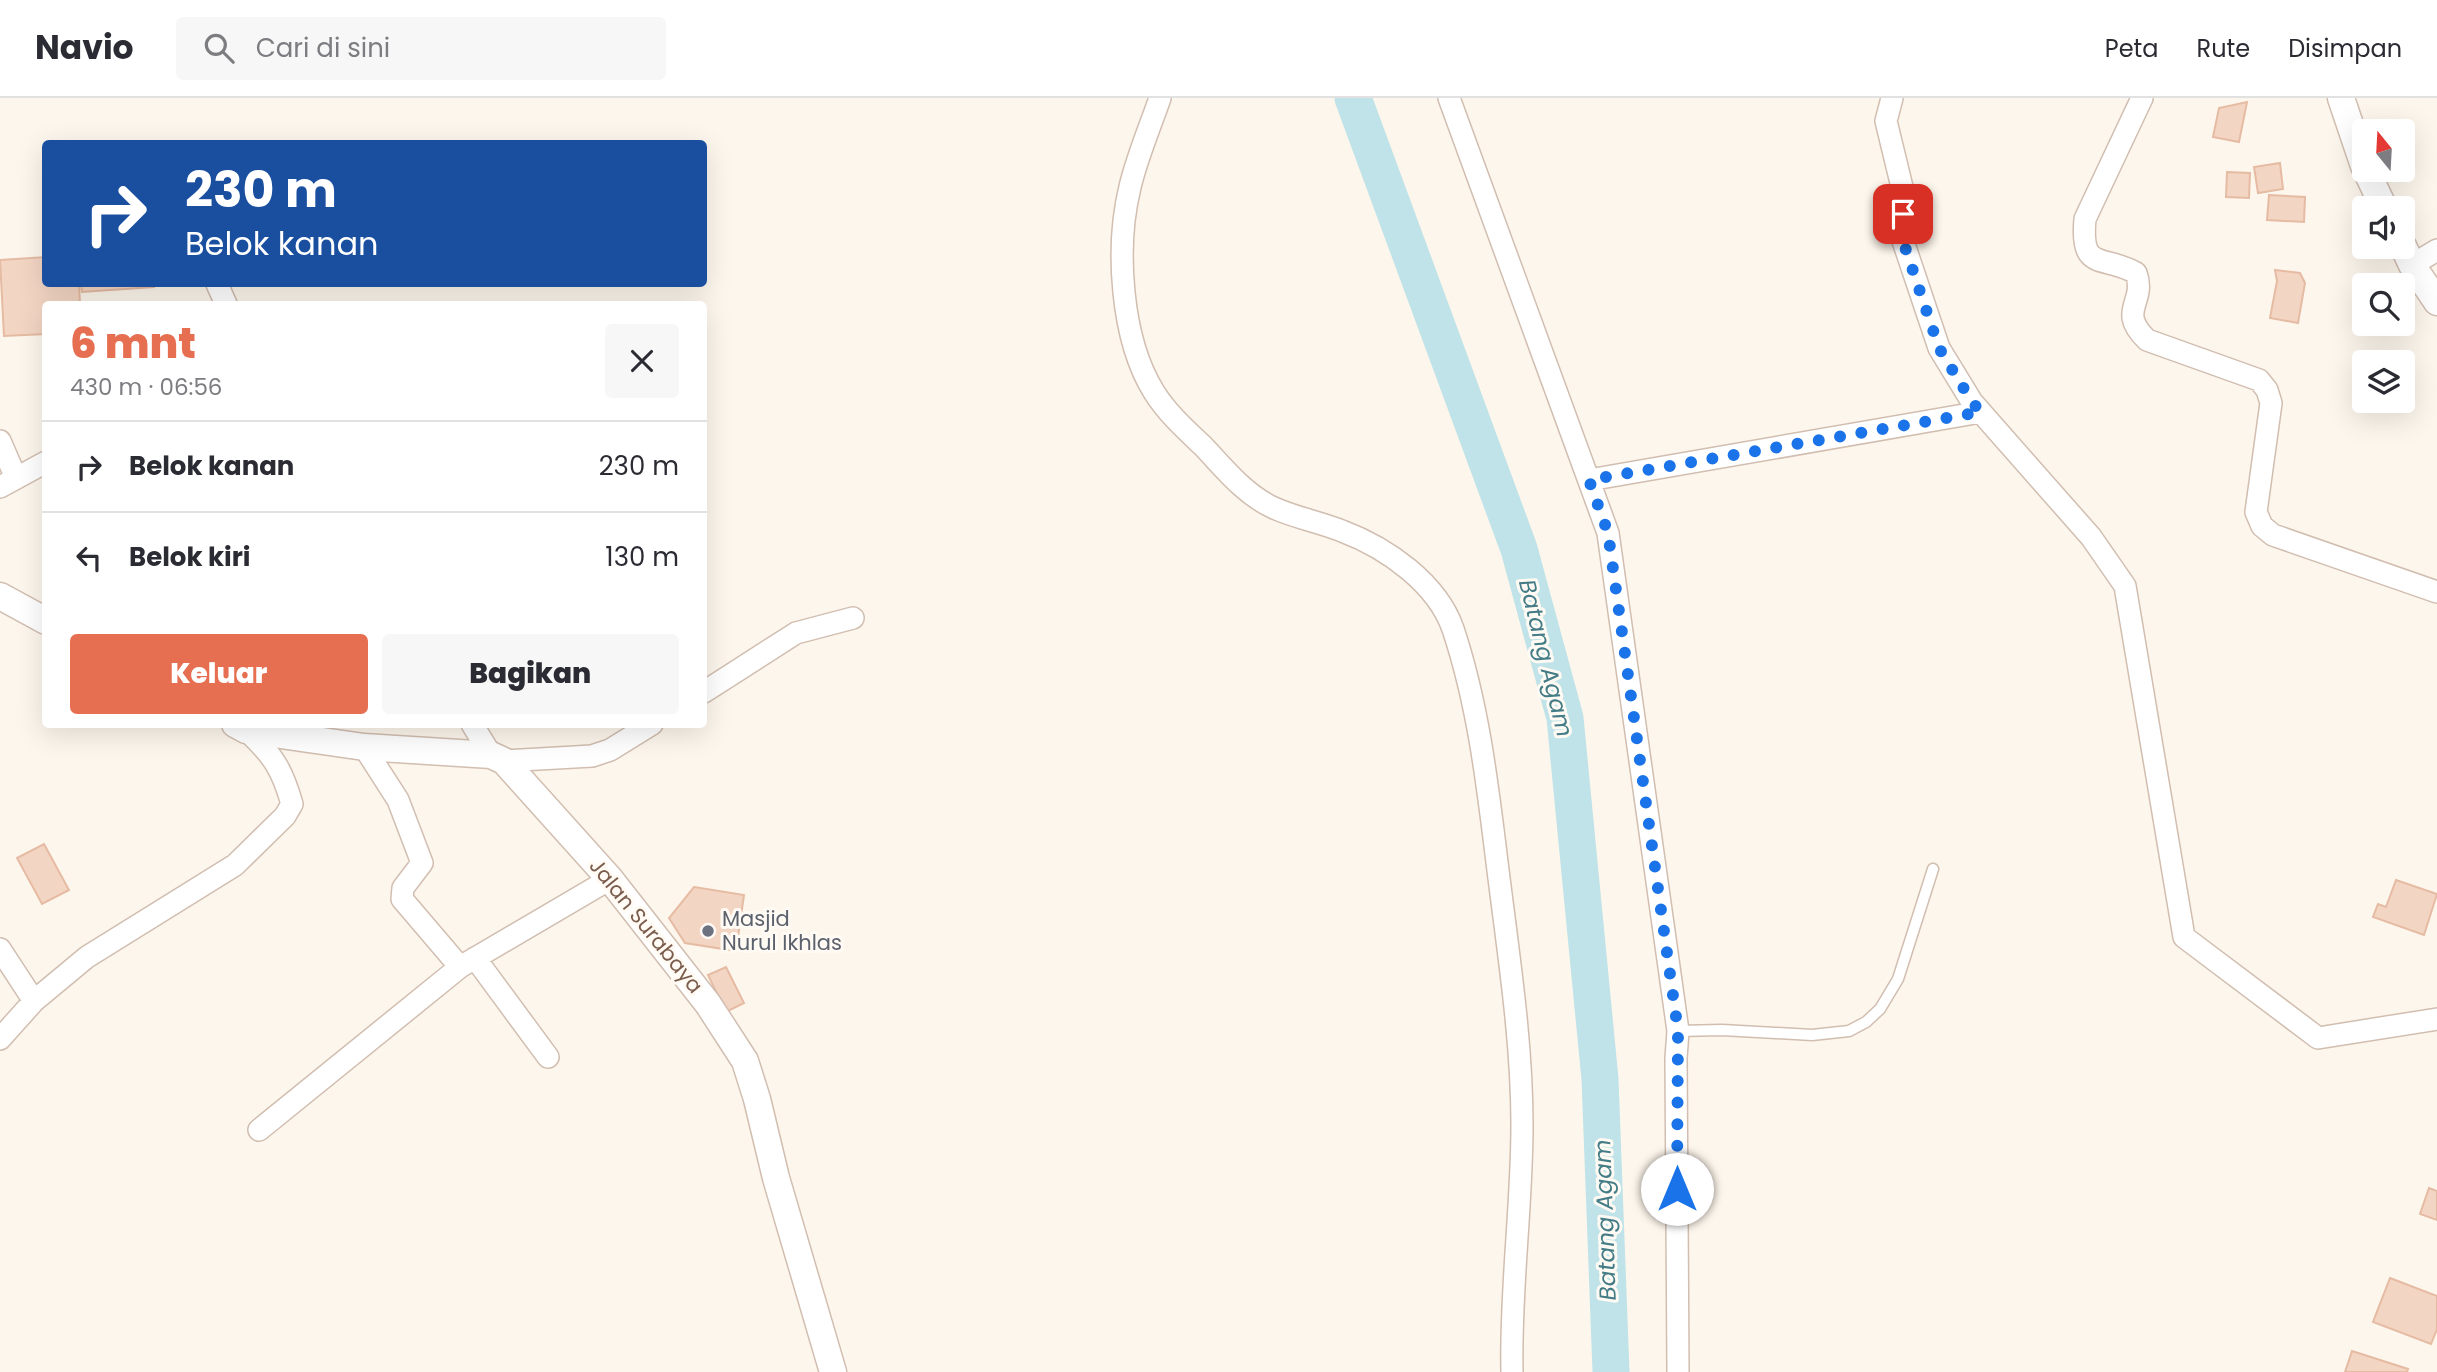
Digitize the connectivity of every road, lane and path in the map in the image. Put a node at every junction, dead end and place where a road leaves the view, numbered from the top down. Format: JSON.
{"nodes":[{"id":1,"x":1160,"y":98,"type":"edge"},
{"id":2,"x":1449,"y":98,"type":"edge"},
{"id":3,"x":1892,"y":98,"type":"edge"},
{"id":4,"x":2142,"y":98,"type":"edge"},
{"id":5,"x":2341,"y":98,"type":"edge"},
{"id":6,"x":2352,"y":130,"type":"edge"},
{"id":7,"x":2437,"y":250,"type":"edge"},
{"id":8,"x":2415,"y":255,"type":"edge"},
{"id":9,"x":2410,"y":259,"type":"edge"},
{"id":10,"x":2437,"y":302,"type":"edge"},
{"id":11,"x":1981,"y":412,"type":"junction"},
{"id":12,"x":0,"y":441,"type":"edge"},
{"id":13,"x":42,"y":464,"type":"edge"},
{"id":14,"x":1589,"y":480,"type":"junction"},
{"id":15,"x":8,"y":482,"type":"edge"},
{"id":16,"x":2437,"y":592,"type":"edge"},
{"id":17,"x":0,"y":596,"type":"edge"},
{"id":18,"x":853,"y":618,"type":"dead end"},
{"id":19,"x":42,"y":619,"type":"edge"},
{"id":20,"x":707,"y":690,"type":"edge"},
{"id":21,"x":241,"y":728,"type":"edge"},
{"id":22,"x":246,"y":728,"type":"edge"},
{"id":23,"x":475,"y":728,"type":"edge"},
{"id":24,"x":646,"y":728,"type":"edge"},
{"id":25,"x":364,"y":747,"type":"junction"},
{"id":26,"x":497,"y":758,"type":"junction"},
{"id":27,"x":1933,"y":869,"type":"dead end"},
{"id":28,"x":610,"y":879,"type":"junction"},
{"id":29,"x":0,"y":949,"type":"edge"},
{"id":30,"x":467,"y":963,"type":"junction"},
{"id":31,"x":34,"y":1001,"type":"junction"},
{"id":32,"x":2437,"y":1019,"type":"edge"},
{"id":33,"x":1678,"y":1031,"type":"junction"},
{"id":34,"x":0,"y":1039,"type":"edge"},
{"id":35,"x":548,"y":1057,"type":"dead end"},
{"id":36,"x":259,"y":1130,"type":"dead end"},
{"id":37,"x":833,"y":1372,"type":"edge"},
{"id":38,"x":1512,"y":1372,"type":"edge"},
{"id":39,"x":1678,"y":1372,"type":"edge"}],
"edges":[{"from":1,"to":38,"type":"street"},
{"from":2,"to":14,"type":"street"},
{"from":3,"to":11,"type":"street"},
{"from":4,"to":16,"type":"street"},
{"from":5,"to":6,"type":"street"},
{"from":7,"to":8,"type":"street"},
{"from":9,"to":10,"type":"street"},
{"from":11,"to":14,"type":"street"},
{"from":11,"to":32,"type":"street"},
{"from":12,"to":15,"type":"street"},
{"from":13,"to":15,"type":"street"},
{"from":14,"to":33,"type":"street"},
{"from":17,"to":19,"type":"street"},
{"from":18,"to":20,"type":"street"},
{"from":21,"to":31,"type":"street"},
{"from":22,"to":25,"type":"street"},
{"from":23,"to":26,"type":"street"},
{"from":24,"to":26,"type":"street"},
{"from":25,"to":26,"type":"street"},
{"from":25,"to":30,"type":"street"},
{"from":26,"to":28,"type":"street","name":"Jalan Surabaya"},
{"from":27,"to":33,"type":"lane"},
{"from":28,"to":30,"type":"street"},
{"from":28,"to":37,"type":"street","name":"Jalan Surabaya"},
{"from":29,"to":31,"type":"street"},
{"from":30,"to":35,"type":"street"},
{"from":30,"to":36,"type":"street"},
{"from":31,"to":34,"type":"street"},
{"from":33,"to":39,"type":"street"}]}
